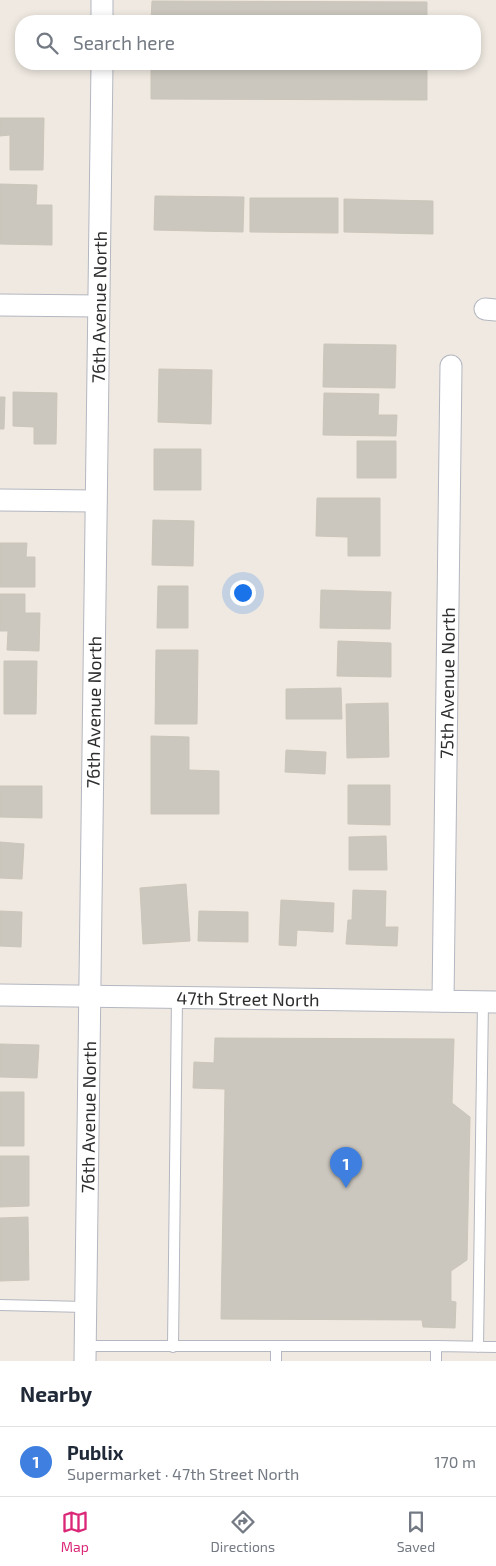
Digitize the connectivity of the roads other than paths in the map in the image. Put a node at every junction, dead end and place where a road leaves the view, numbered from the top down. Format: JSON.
{"nodes":[{"id":1,"x":102,"y":0,"type":"edge"},
{"id":2,"x":102,"y":15,"type":"edge"},
{"id":3,"x":102,"y":70,"type":"edge"},
{"id":4,"x":0,"y":305,"type":"edge"},
{"id":5,"x":98,"y":306,"type":"junction"},
{"id":6,"x":451,"y":366,"type":"dead end"},
{"id":7,"x":0,"y":500,"type":"edge"},
{"id":8,"x":96,"y":501,"type":"junction"},
{"id":9,"x":0,"y":995,"type":"edge"},
{"id":10,"x":90,"y":996,"type":"junction"},
{"id":11,"x":176,"y":998,"type":"junction"},
{"id":12,"x":443,"y":1002,"type":"junction"},
{"id":13,"x":489,"y":1002,"type":"edge"},
{"id":14,"x":0,"y":1305,"type":"edge"},
{"id":15,"x":86,"y":1307,"type":"junction"},
{"id":16,"x":436,"y":1346,"type":"junction"},
{"id":17,"x":174,"y":1347,"type":"junction"},
{"id":18,"x":276,"y":1347,"type":"junction"},
{"id":19,"x":478,"y":1347,"type":"junction"},
{"id":20,"x":496,"y":1347,"type":"edge"},
{"id":21,"x":85,"y":1354,"type":"edge"},
{"id":22,"x":276,"y":1361,"type":"edge"},
{"id":23,"x":436,"y":1361,"type":"edge"}],
"edges":[{"from":1,"to":2,"type":"street"},
{"from":3,"to":5,"type":"street","name":"76th Avenue North"},
{"from":4,"to":5,"type":"street"},
{"from":5,"to":8,"type":"street","name":"76th Avenue North"},
{"from":6,"to":12,"type":"street","name":"75th Avenue North"},
{"from":7,"to":8,"type":"street"},
{"from":8,"to":10,"type":"street","name":"76th Avenue North"},
{"from":9,"to":10,"type":"street","name":"47th Street North"},
{"from":10,"to":11,"type":"street","name":"47th Street North"},
{"from":10,"to":15,"type":"street","name":"76th Avenue North"},
{"from":11,"to":12,"type":"street","name":"47th Street North"},
{"from":11,"to":17,"type":"lane"},
{"from":12,"to":13,"type":"street","name":"47th Street North"},
{"from":13,"to":19,"type":"lane"},
{"from":14,"to":15,"type":"lane"},
{"from":15,"to":21,"type":"street","name":"76th Avenue North"},
{"from":16,"to":18,"type":"lane"},
{"from":16,"to":19,"type":"lane"},
{"from":16,"to":23,"type":"lane"},
{"from":17,"to":18,"type":"lane"},
{"from":17,"to":21,"type":"lane"},
{"from":18,"to":22,"type":"lane"},
{"from":19,"to":20,"type":"lane"}]}
